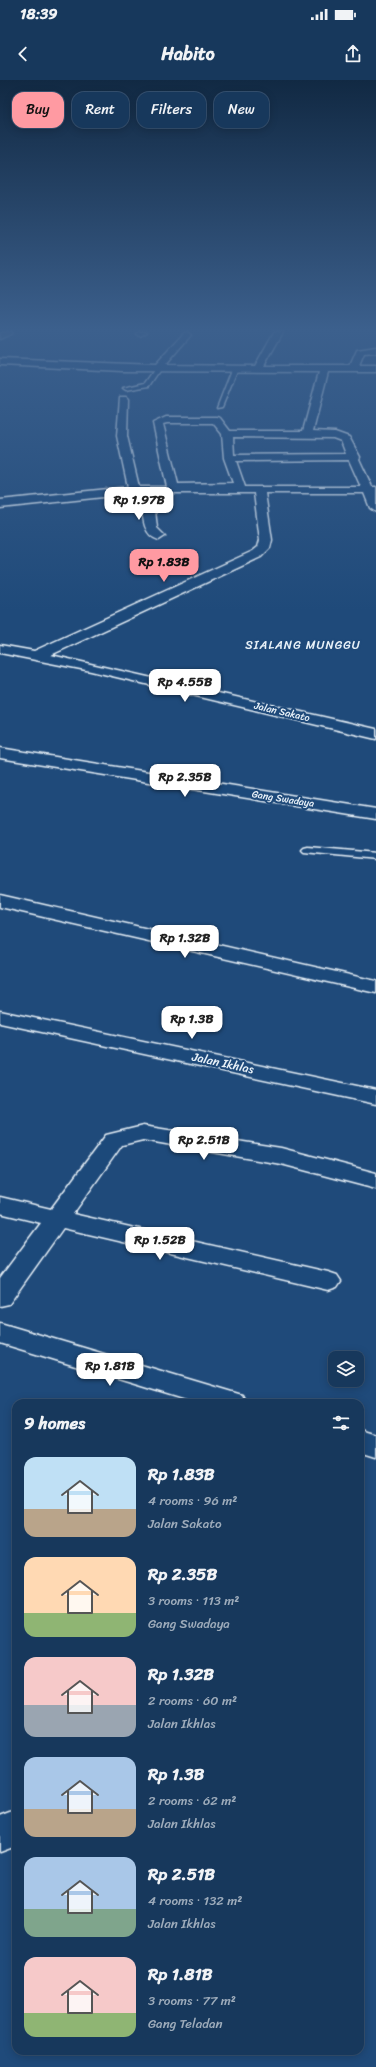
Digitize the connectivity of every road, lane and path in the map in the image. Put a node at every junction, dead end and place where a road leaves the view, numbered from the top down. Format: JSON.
{"nodes":[{"id":1,"x":122,"y":425,"type":"edge"},
{"id":2,"x":158,"y":425,"type":"edge"},
{"id":3,"x":220,"y":425,"type":"edge"},
{"id":4,"x":309,"y":425,"type":"edge"},
{"id":5,"x":227,"y":434,"type":"junction"},
{"id":6,"x":307,"y":434,"type":"junction"},
{"id":7,"x":355,"y":457,"type":"junction"},
{"id":8,"x":229,"y":458,"type":"junction"},
{"id":9,"x":348,"y":478,"type":"dead end"},
{"id":10,"x":364,"y":478,"type":"junction"},
{"id":11,"x":134,"y":490,"type":"junction"},
{"id":12,"x":259,"y":490,"type":"junction"},
{"id":13,"x":372,"y":490,"type":"edge"},
{"id":14,"x":147,"y":491,"type":"junction"},
{"id":15,"x":0,"y":504,"type":"edge"},
{"id":16,"x":376,"y":508,"type":"edge"},
{"id":17,"x":159,"y":536,"type":"dead end"},
{"id":18,"x":0,"y":649,"type":"edge"},
{"id":19,"x":36,"y":656,"type":"junction"},
{"id":20,"x":376,"y":734,"type":"edge"},
{"id":21,"x":0,"y":753,"type":"edge"},
{"id":22,"x":376,"y":814,"type":"edge"},
{"id":23,"x":308,"y":850,"type":"dead end"},
{"id":24,"x":376,"y":856,"type":"edge"},
{"id":25,"x":0,"y":901,"type":"edge"},
{"id":26,"x":376,"y":987,"type":"edge"},
{"id":27,"x":0,"y":1017,"type":"edge"},
{"id":28,"x":376,"y":1097,"type":"edge"},
{"id":29,"x":376,"y":1181,"type":"edge"},
{"id":30,"x":0,"y":1206,"type":"edge"},
{"id":31,"x":56,"y":1219,"type":"junction"},
{"id":32,"x":328,"y":1281,"type":"dead end"},
{"id":33,"x":0,"y":1296,"type":"edge"},
{"id":34,"x":0,"y":1333,"type":"edge"},
{"id":35,"x":213,"y":1399,"type":"edge"},
{"id":36,"x":364,"y":1443,"type":"edge"},
{"id":37,"x":376,"y":1446,"type":"edge"},
{"id":38,"x":12,"y":1830,"type":"edge"},
{"id":39,"x":0,"y":1835,"type":"edge"}],
"edges":[{"from":1,"to":11,"type":"street"},
{"from":2,"to":8,"type":"street"},
{"from":3,"to":5,"type":"street"},
{"from":4,"to":6,"type":"street"},
{"from":5,"to":6,"type":"street"},
{"from":5,"to":8,"type":"street"},
{"from":6,"to":7,"type":"street"},
{"from":7,"to":8,"type":"street"},
{"from":7,"to":10,"type":"street"},
{"from":9,"to":10,"type":"street"},
{"from":10,"to":13,"type":"street"},
{"from":11,"to":14,"type":"street"},
{"from":11,"to":15,"type":"street"},
{"from":12,"to":13,"type":"street"},
{"from":12,"to":14,"type":"street"},
{"from":12,"to":19,"type":"street"},
{"from":13,"to":16,"type":"street"},
{"from":14,"to":17,"type":"street"},
{"from":18,"to":19,"type":"street","name":"Jalan Sakato"},
{"from":19,"to":20,"type":"street","name":"Jalan Sakato"},
{"from":21,"to":22,"type":"street","name":"Gang Swadaya"},
{"from":23,"to":24,"type":"lane"},
{"from":25,"to":26,"type":"street"},
{"from":27,"to":28,"type":"street","name":"Jalan Ikhlas"},
{"from":29,"to":31,"type":"street"},
{"from":30,"to":31,"type":"street"},
{"from":31,"to":32,"type":"street"},
{"from":31,"to":33,"type":"street"},
{"from":34,"to":35,"type":"street"},
{"from":36,"to":37,"type":"street"},
{"from":38,"to":39,"type":"street"}]}
